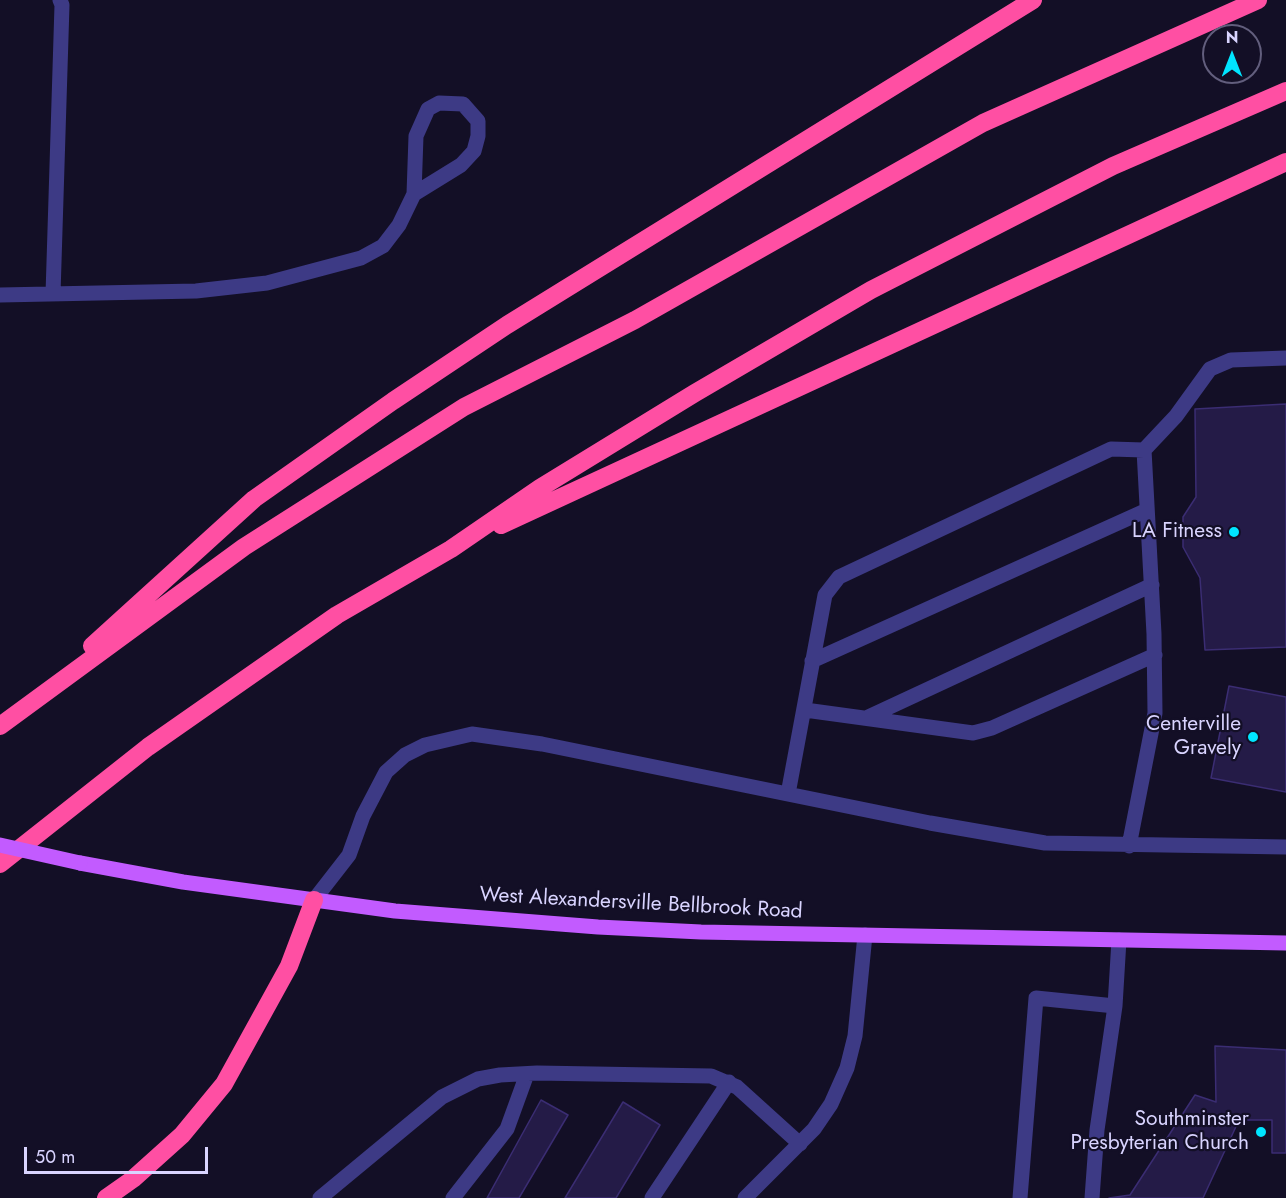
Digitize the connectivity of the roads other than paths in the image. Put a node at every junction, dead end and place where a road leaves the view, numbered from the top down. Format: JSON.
{"nodes":[{"id":1,"x":60,"y":0,"type":"edge"},
{"id":2,"x":1033,"y":0,"type":"edge"},
{"id":3,"x":1258,"y":0,"type":"edge"},
{"id":4,"x":1286,"y":91,"type":"edge"},
{"id":5,"x":1286,"y":162,"type":"edge"},
{"id":6,"x":414,"y":194,"type":"junction"},
{"id":7,"x":53,"y":294,"type":"junction"},
{"id":8,"x":0,"y":295,"type":"edge"},
{"id":9,"x":1286,"y":358,"type":"edge"},
{"id":10,"x":1144,"y":450,"type":"junction"},
{"id":11,"x":1148,"y":510,"type":"junction"},
{"id":12,"x":451,"y":549,"type":"junction"},
{"id":13,"x":1152,"y":585,"type":"junction"},
{"id":14,"x":1155,"y":655,"type":"junction"},
{"id":15,"x":812,"y":661,"type":"junction"},
{"id":16,"x":805,"y":710,"type":"junction"},
{"id":17,"x":18,"y":712,"type":"junction"},
{"id":18,"x":866,"y":718,"type":"junction"},
{"id":19,"x":0,"y":726,"type":"edge"},
{"id":20,"x":788,"y":794,"type":"junction"},
{"id":21,"x":0,"y":845,"type":"edge"},
{"id":22,"x":1129,"y":846,"type":"junction"},
{"id":23,"x":1286,"y":847,"type":"edge"},
{"id":24,"x":0,"y":864,"type":"edge"},
{"id":25,"x":315,"y":900,"type":"junction"},
{"id":26,"x":866,"y":934,"type":"junction"},
{"id":27,"x":1119,"y":940,"type":"junction"},
{"id":28,"x":1286,"y":942,"type":"edge"},
{"id":29,"x":1115,"y":1006,"type":"junction"},
{"id":30,"x":527,"y":1074,"type":"junction"},
{"id":31,"x":729,"y":1082,"type":"junction"},
{"id":32,"x":800,"y":1144,"type":"junction"},
{"id":33,"x":106,"y":1198,"type":"edge"},
{"id":34,"x":320,"y":1198,"type":"edge"},
{"id":35,"x":453,"y":1198,"type":"edge"},
{"id":36,"x":652,"y":1198,"type":"edge"},
{"id":37,"x":745,"y":1198,"type":"edge"},
{"id":38,"x":1020,"y":1198,"type":"edge"},
{"id":39,"x":1092,"y":1198,"type":"edge"}],
"edges":[{"from":1,"to":7,"type":"street"},
{"from":2,"to":17,"type":"highway"},
{"from":3,"to":17,"type":"highway"},
{"from":4,"to":12,"type":"highway"},
{"from":5,"to":12,"type":"highway"},
{"from":6,"to":6,"type":"street"},
{"from":6,"to":7,"type":"street"},
{"from":7,"to":8,"type":"street"},
{"from":9,"to":10,"type":"street"},
{"from":10,"to":11,"type":"street"},
{"from":10,"to":15,"type":"street"},
{"from":11,"to":13,"type":"street"},
{"from":11,"to":15,"type":"street"},
{"from":12,"to":24,"type":"highway"},
{"from":13,"to":14,"type":"street"},
{"from":13,"to":18,"type":"street"},
{"from":14,"to":18,"type":"street"},
{"from":14,"to":22,"type":"street"},
{"from":15,"to":16,"type":"street"},
{"from":16,"to":18,"type":"street"},
{"from":16,"to":20,"type":"street"},
{"from":17,"to":19,"type":"highway"},
{"from":20,"to":22,"type":"street"},
{"from":20,"to":25,"type":"street"},
{"from":21,"to":25,"type":"main road","name":"West Alexandersville Bellbrook Road","bridge":true},
{"from":22,"to":23,"type":"street"},
{"from":25,"to":26,"type":"main road","name":"West Alexandersville Bellbrook Road"},
{"from":25,"to":33,"type":"highway"},
{"from":26,"to":27,"type":"main road","name":"West Alexandersville Bellbrook Road"},
{"from":26,"to":32,"type":"street"},
{"from":27,"to":28,"type":"main road","name":"West Alexandersville Bellbrook Road"},
{"from":27,"to":29,"type":"street"},
{"from":29,"to":38,"type":"street"},
{"from":29,"to":39,"type":"street"},
{"from":30,"to":31,"type":"street"},
{"from":30,"to":34,"type":"street"},
{"from":30,"to":35,"type":"street"},
{"from":31,"to":32,"type":"street"},
{"from":31,"to":36,"type":"street"},
{"from":32,"to":37,"type":"street"}]}
